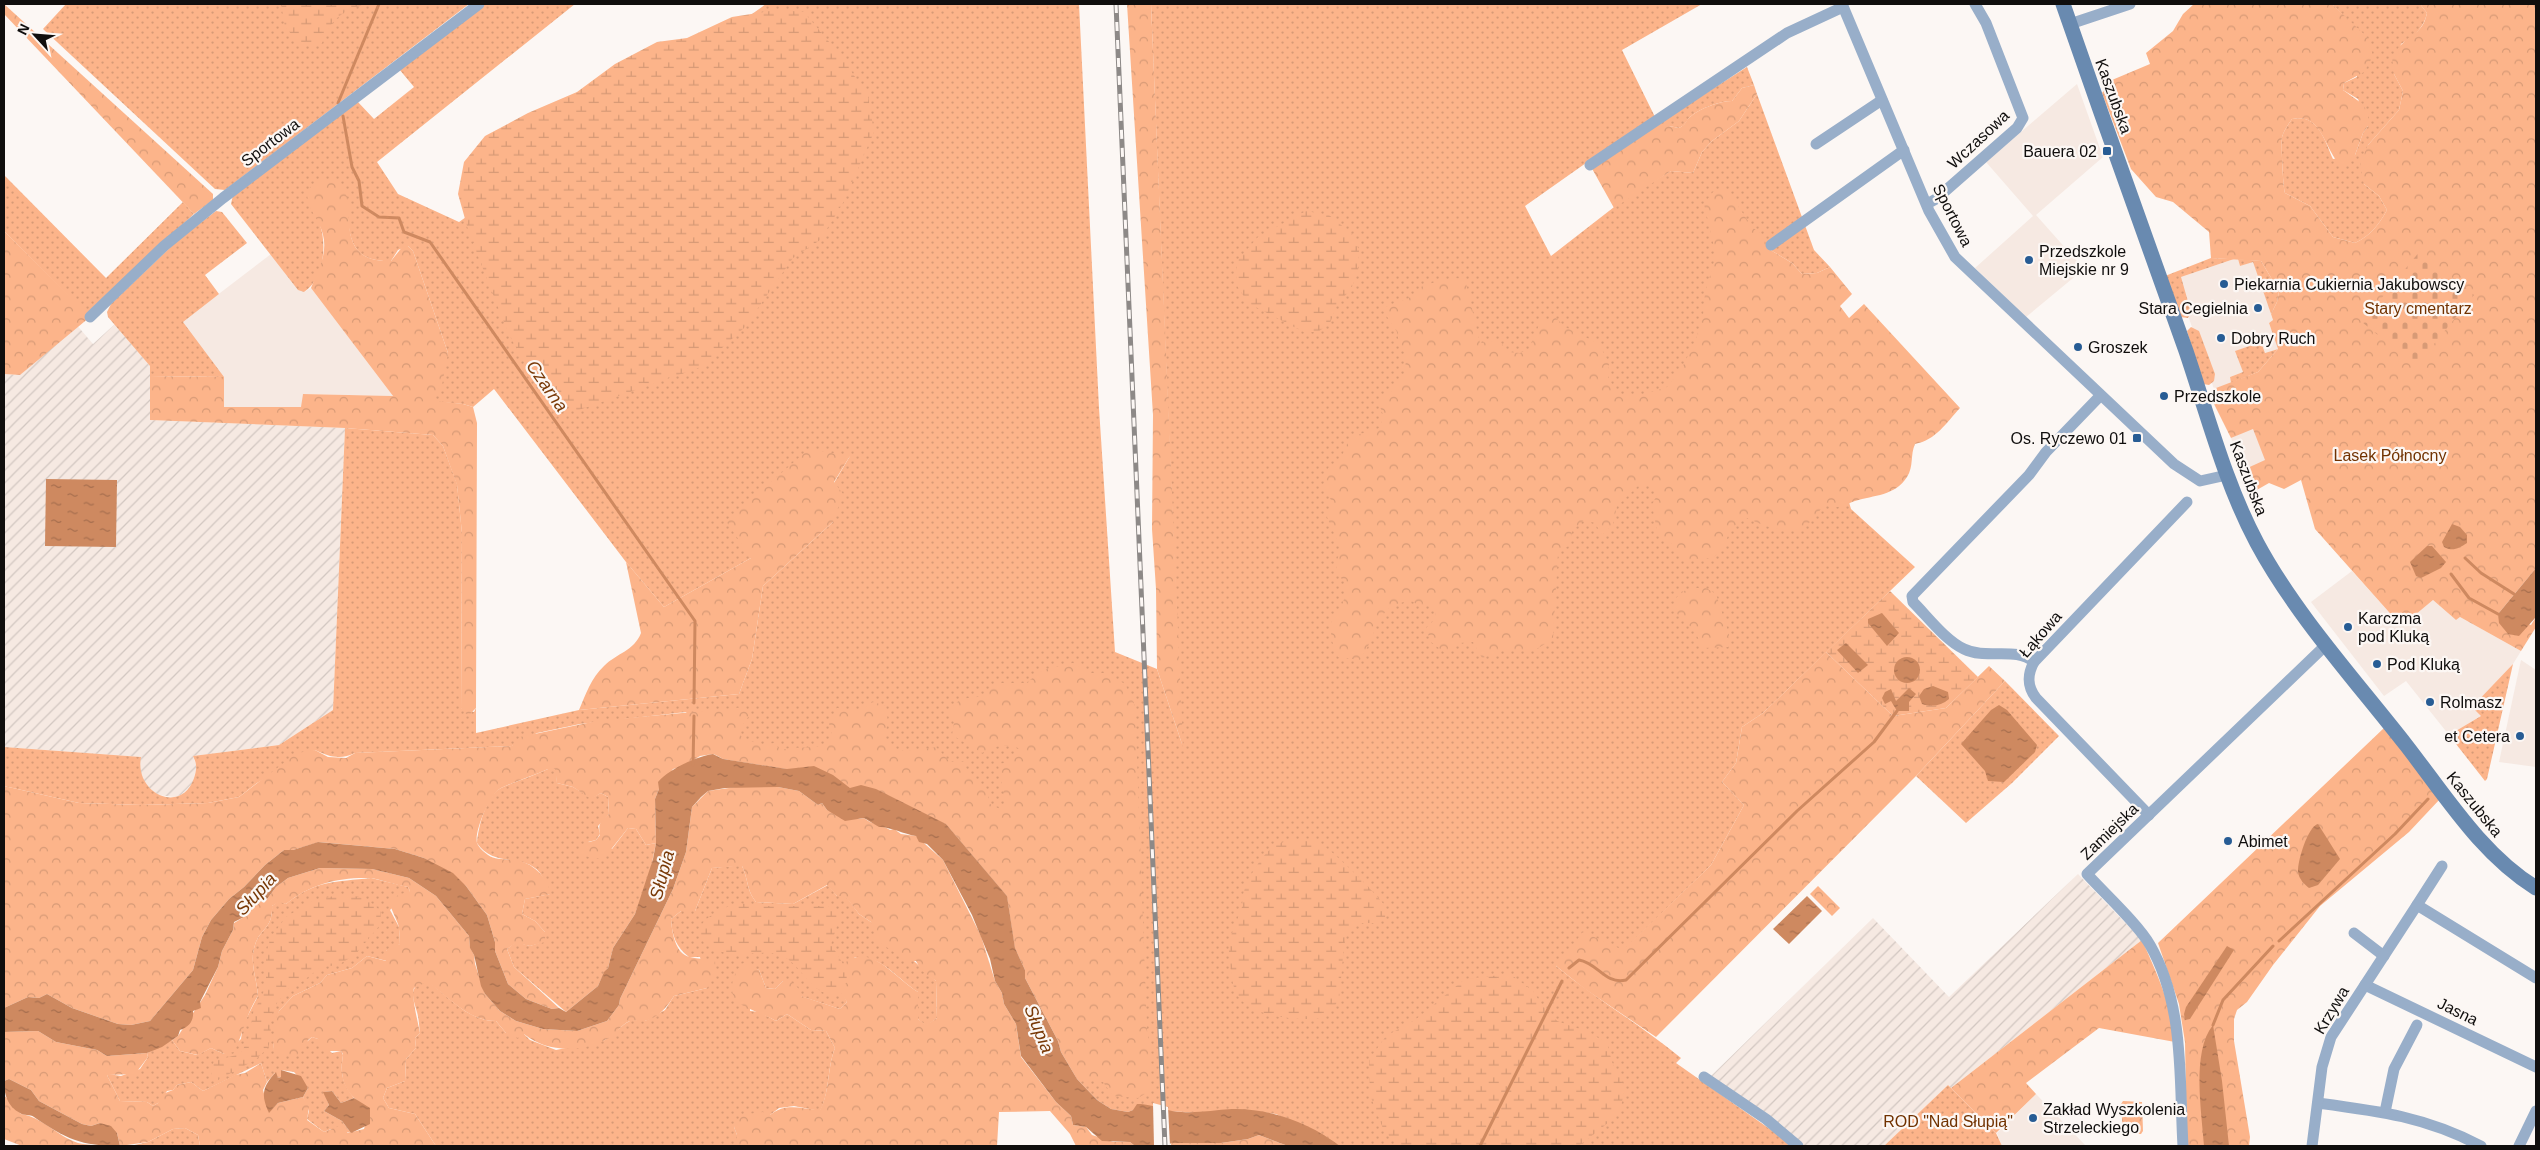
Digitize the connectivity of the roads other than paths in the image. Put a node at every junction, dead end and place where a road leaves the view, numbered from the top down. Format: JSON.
{"nodes":[{"id":1,"x":479,"y":4,"type":"edge"},
{"id":2,"x":1975,"y":4,"type":"edge"},
{"id":3,"x":2063,"y":4,"type":"edge"},
{"id":4,"x":2130,"y":4,"type":"edge"},
{"id":5,"x":1842,"y":5,"type":"edge"},
{"id":6,"x":2070,"y":24,"type":"junction"},
{"id":7,"x":1882,"y":100,"type":"junction"},
{"id":8,"x":1816,"y":144,"type":"dead end"},
{"id":9,"x":1904,"y":150,"type":"junction"},
{"id":10,"x":1590,"y":165,"type":"dead end"},
{"id":11,"x":1926,"y":204,"type":"junction"},
{"id":12,"x":1771,"y":245,"type":"dead end"},
{"id":13,"x":90,"y":317,"type":"dead end"},
{"id":14,"x":2100,"y":396,"type":"junction"},
{"id":15,"x":2227,"y":475,"type":"junction"},
{"id":16,"x":2187,"y":502,"type":"dead end"},
{"id":17,"x":2327,"y":644,"type":"junction"},
{"id":18,"x":2034,"y":662,"type":"junction"},
{"id":19,"x":2149,"y":815,"type":"junction"},
{"id":20,"x":2442,"y":866,"type":"dead end"},
{"id":21,"x":2536,"y":888,"type":"edge"},
{"id":22,"x":2417,"y":905,"type":"junction"},
{"id":23,"x":2354,"y":933,"type":"dead end"},
{"id":24,"x":2384,"y":956,"type":"junction"},
{"id":25,"x":2536,"y":978,"type":"edge"},
{"id":26,"x":2365,"y":985,"type":"junction"},
{"id":27,"x":2417,"y":1025,"type":"dead end"},
{"id":28,"x":2536,"y":1067,"type":"edge"},
{"id":29,"x":1704,"y":1076,"type":"dead end"},
{"id":30,"x":2318,"y":1103,"type":"junction"},
{"id":31,"x":2536,"y":1111,"type":"edge"},
{"id":32,"x":2385,"y":1112,"type":"junction"},
{"id":33,"x":1798,"y":1146,"type":"edge"},
{"id":34,"x":2183,"y":1146,"type":"edge"},
{"id":35,"x":2312,"y":1146,"type":"edge"},
{"id":36,"x":2481,"y":1146,"type":"edge"},
{"id":37,"x":2519,"y":1146,"type":"edge"}],
"edges":[{"from":1,"to":13,"type":"street","name":"Sportowa"},
{"from":2,"to":11,"type":"street","name":"Wczasowa"},
{"from":3,"to":6,"type":"main road","name":"Kaszubska"},
{"from":4,"to":6,"type":"street"},
{"from":5,"to":7,"type":"street","name":"Sportowa"},
{"from":5,"to":10,"type":"street"},
{"from":6,"to":15,"type":"main road","name":"Kaszubska"},
{"from":7,"to":8,"type":"street"},
{"from":7,"to":9,"type":"street","name":"Sportowa"},
{"from":9,"to":11,"type":"street","name":"Sportowa"},
{"from":9,"to":12,"type":"street"},
{"from":11,"to":14,"type":"street","name":"Sportowa"},
{"from":14,"to":15,"type":"street","name":"Sportowa"},
{"from":14,"to":18,"type":"street"},
{"from":15,"to":17,"type":"main road","name":"Kaszubska"},
{"from":16,"to":18,"type":"street","name":"Łąkowa"},
{"from":17,"to":19,"type":"street","name":"Zamiejska"},
{"from":17,"to":21,"type":"main road","name":"Kaszubska"},
{"from":18,"to":19,"type":"street","name":"Łąkowa"},
{"from":19,"to":34,"type":"street","name":"Zamiejska"},
{"from":20,"to":22,"type":"street","name":"Krzywa"},
{"from":22,"to":24,"type":"street","name":"Krzywa"},
{"from":22,"to":25,"type":"street"},
{"from":23,"to":24,"type":"street"},
{"from":24,"to":26,"type":"street","name":"Krzywa"},
{"from":26,"to":28,"type":"street","name":"Jasna"},
{"from":26,"to":30,"type":"street","name":"Krzywa"},
{"from":27,"to":32,"type":"street","name":"Jasna"},
{"from":29,"to":33,"type":"street"},
{"from":30,"to":32,"type":"street"},
{"from":30,"to":35,"type":"street","name":"Krzywa"},
{"from":31,"to":37,"type":"street"},
{"from":32,"to":36,"type":"street"}]}
